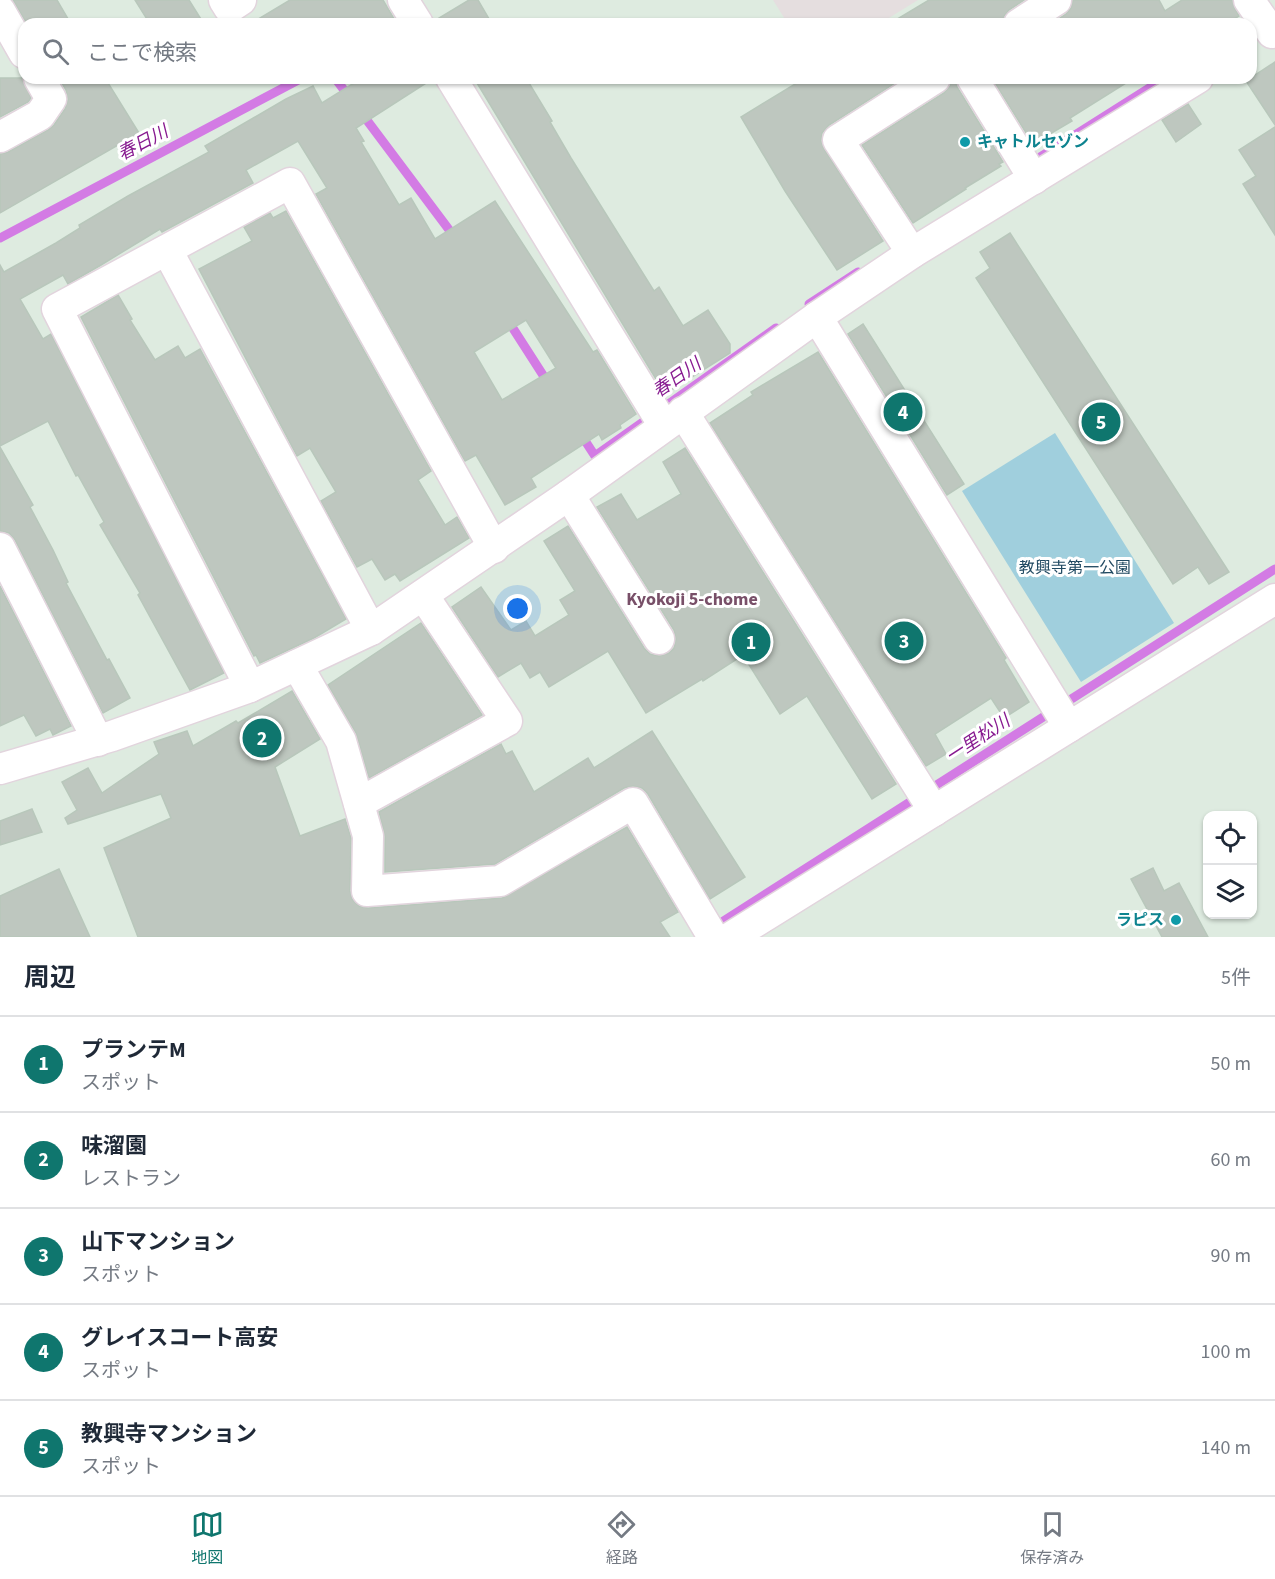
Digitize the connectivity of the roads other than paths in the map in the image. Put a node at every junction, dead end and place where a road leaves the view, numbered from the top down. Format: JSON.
{"nodes":[{"id":1,"x":224,"y":0,"type":"edge"},
{"id":2,"x":241,"y":0,"type":"edge"},
{"id":3,"x":1056,"y":0,"type":"edge"},
{"id":4,"x":1249,"y":0,"type":"edge"},
{"id":5,"x":0,"y":11,"type":"edge"},
{"id":6,"x":1028,"y":18,"type":"edge"},
{"id":7,"x":1266,"y":36,"type":"edge"},
{"id":8,"x":18,"y":42,"type":"edge"},
{"id":9,"x":42,"y":84,"type":"edge"},
{"id":10,"x":455,"y":84,"type":"edge"},
{"id":11,"x":926,"y":84,"type":"edge"},
{"id":12,"x":976,"y":84,"type":"edge"},
{"id":13,"x":1188,"y":84,"type":"edge"},
{"id":14,"x":0,"y":137,"type":"edge"},
{"id":15,"x":1034,"y":179,"type":"junction"},
{"id":16,"x":166,"y":250,"type":"junction"},
{"id":17,"x":912,"y":253,"type":"junction"},
{"id":18,"x":817,"y":317,"type":"junction"},
{"id":19,"x":664,"y":416,"type":"junction"},
{"id":20,"x":569,"y":495,"type":"junction"},
{"id":21,"x":0,"y":548,"type":"edge"},
{"id":22,"x":494,"y":548,"type":"junction"},
{"id":23,"x":423,"y":596,"type":"junction"},
{"id":24,"x":1275,"y":599,"type":"edge"},
{"id":25,"x":371,"y":630,"type":"junction"},
{"id":26,"x":659,"y":639,"type":"dead end"},
{"id":27,"x":297,"y":665,"type":"junction"},
{"id":28,"x":250,"y":687,"type":"junction"},
{"id":29,"x":1062,"y":715,"type":"junction"},
{"id":30,"x":98,"y":741,"type":"junction"},
{"id":31,"x":1,"y":767,"type":"edge"},
{"id":32,"x":926,"y":799,"type":"junction"},
{"id":33,"x":359,"y":803,"type":"junction"},
{"id":34,"x":715,"y":933,"type":"edge"}],
"edges":[{"from":1,"to":2,"type":"street"},
{"from":3,"to":6,"type":"street"},
{"from":4,"to":7,"type":"street"},
{"from":5,"to":8,"type":"street"},
{"from":9,"to":14,"type":"street"},
{"from":10,"to":19,"type":"street"},
{"from":11,"to":17,"type":"street"},
{"from":12,"to":15,"type":"street"},
{"from":13,"to":15,"type":"street"},
{"from":15,"to":17,"type":"street"},
{"from":16,"to":22,"type":"street"},
{"from":16,"to":25,"type":"street"},
{"from":16,"to":28,"type":"street"},
{"from":17,"to":18,"type":"street"},
{"from":18,"to":19,"type":"street"},
{"from":18,"to":29,"type":"street"},
{"from":19,"to":20,"type":"street"},
{"from":19,"to":32,"type":"street"},
{"from":20,"to":22,"type":"street"},
{"from":20,"to":26,"type":"street"},
{"from":21,"to":30,"type":"street"},
{"from":22,"to":23,"type":"street"},
{"from":23,"to":25,"type":"street"},
{"from":23,"to":33,"type":"street"},
{"from":24,"to":29,"type":"street"},
{"from":25,"to":27,"type":"street"},
{"from":27,"to":28,"type":"street"},
{"from":27,"to":33,"type":"street"},
{"from":28,"to":30,"type":"street"},
{"from":29,"to":32,"type":"street"},
{"from":30,"to":31,"type":"street"},
{"from":32,"to":34,"type":"street"},
{"from":33,"to":34,"type":"street"}]}
